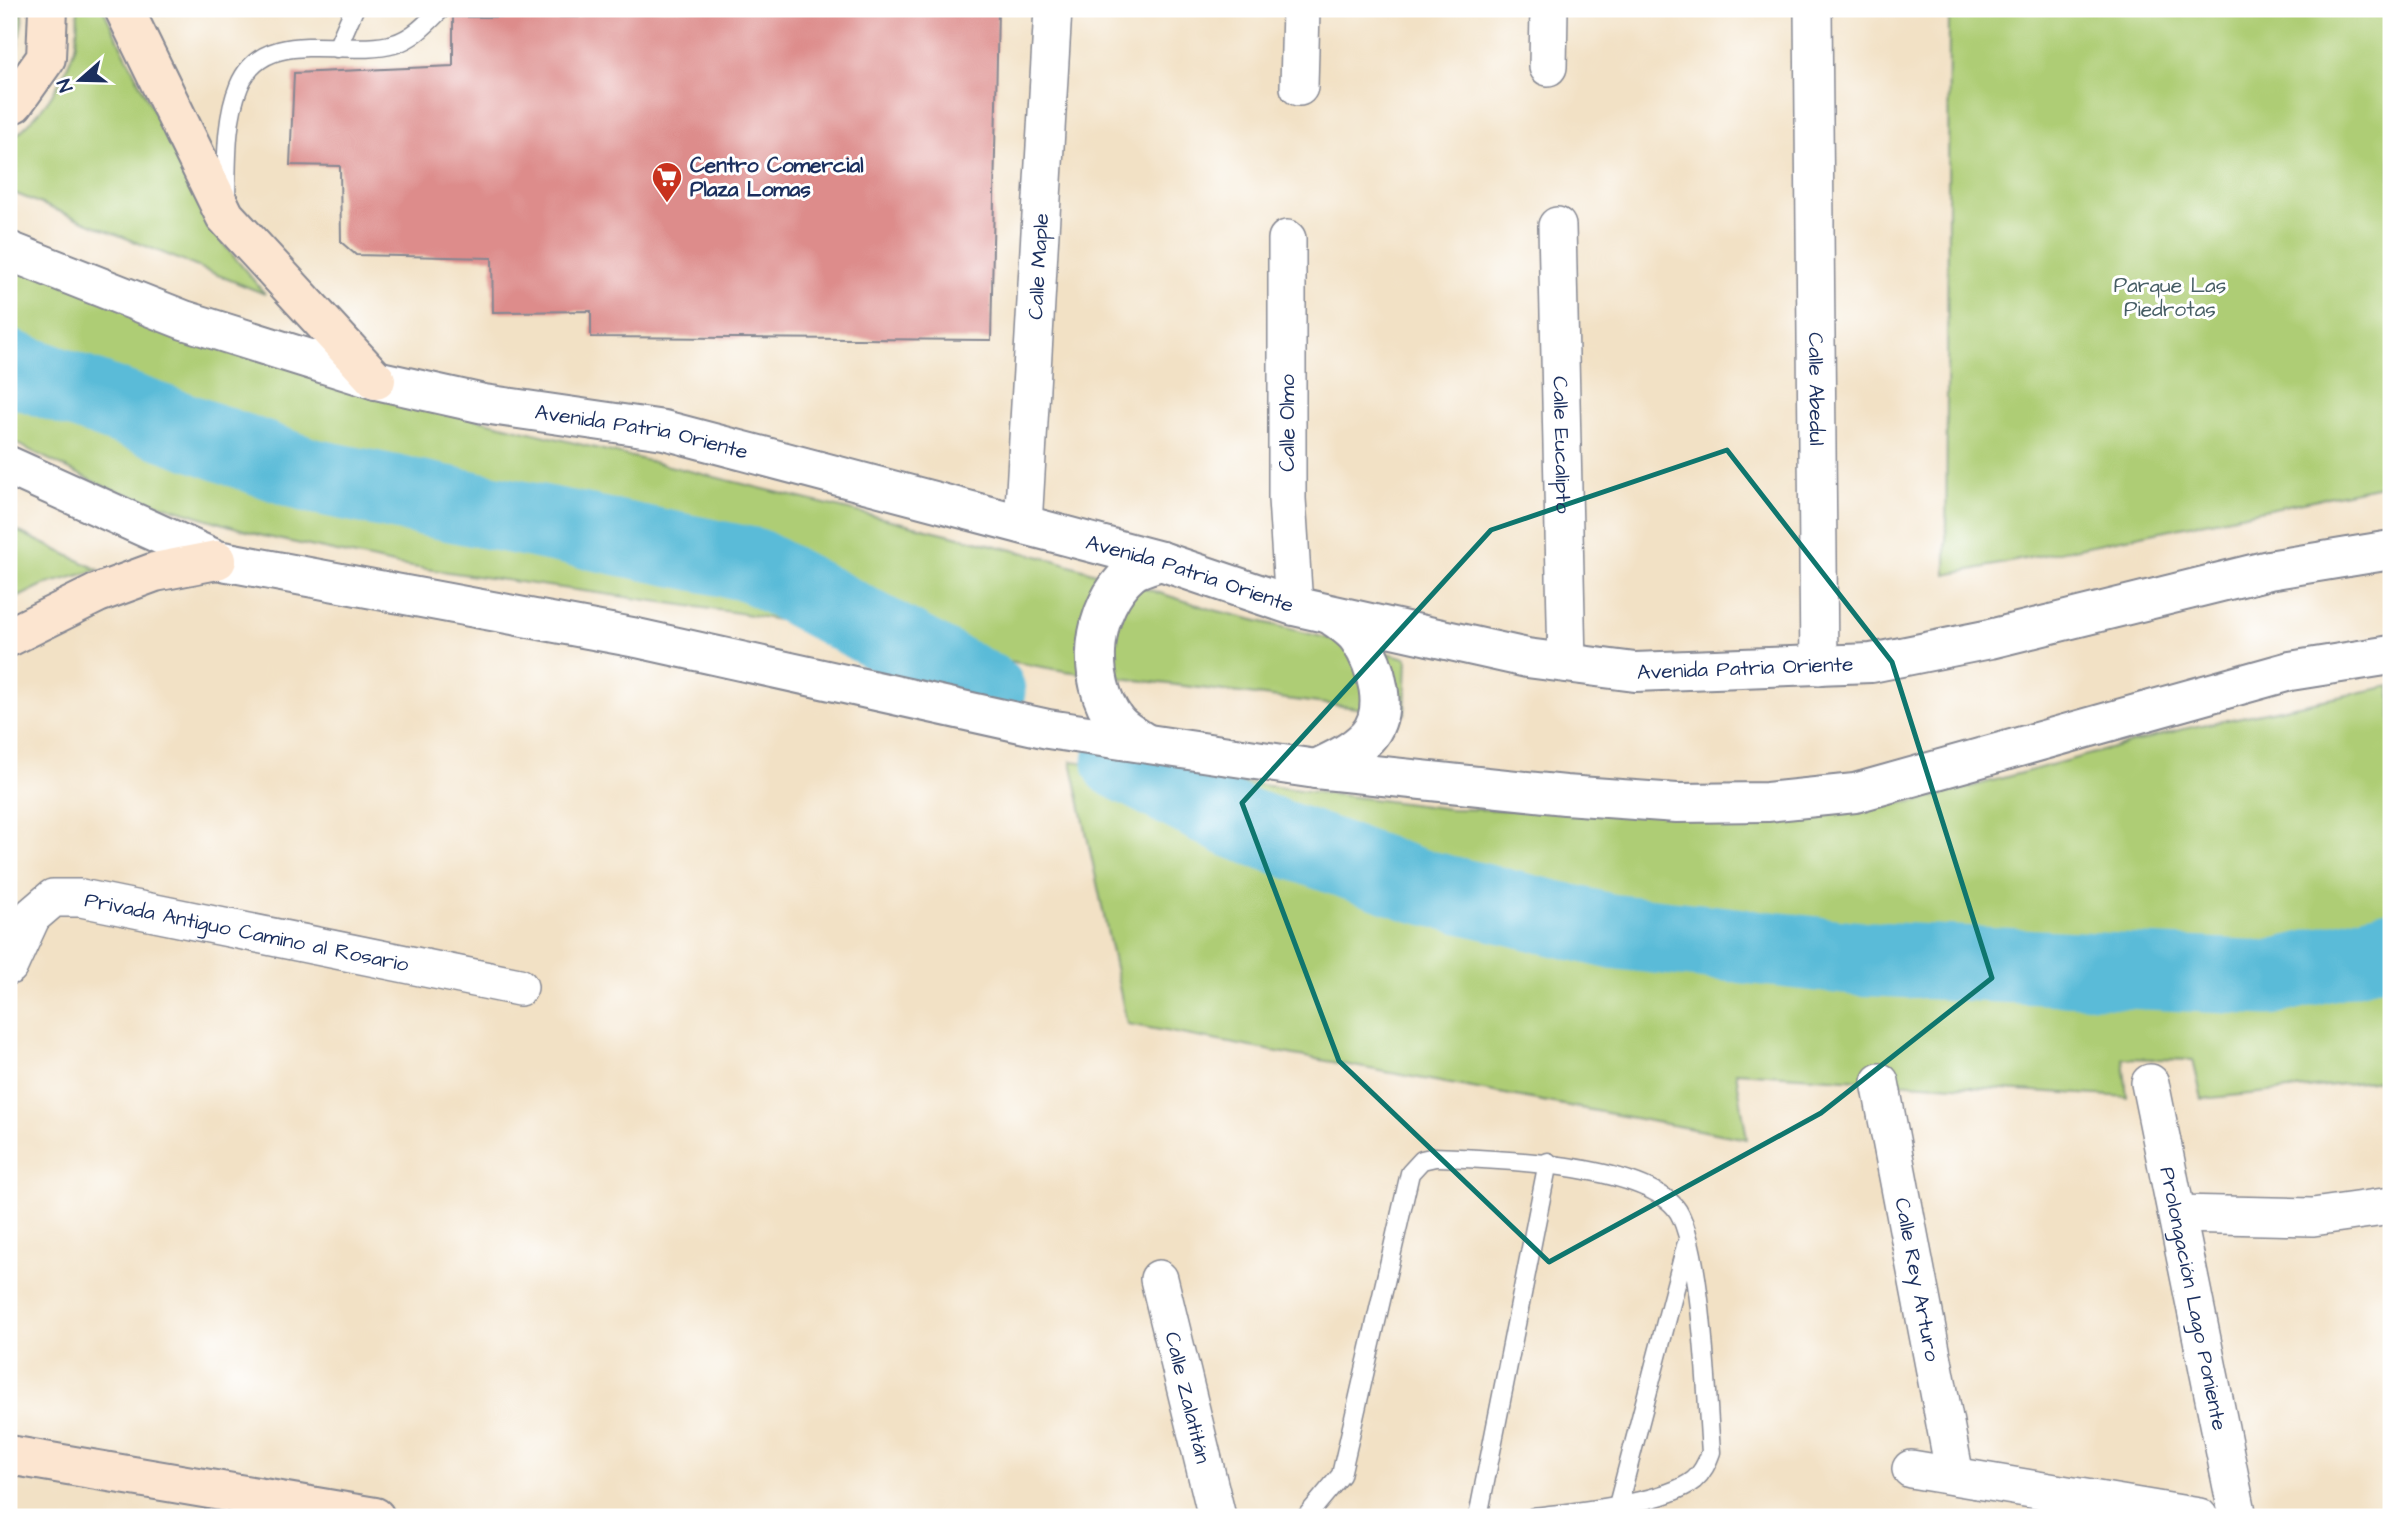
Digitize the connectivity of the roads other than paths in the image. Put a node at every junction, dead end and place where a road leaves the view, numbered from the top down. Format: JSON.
{"nodes":[{"id":1,"x":48,"y":9,"type":"edge"},
{"id":2,"x":124,"y":9,"type":"edge"},
{"id":3,"x":354,"y":9,"type":"edge"},
{"id":4,"x":441,"y":9,"type":"edge"},
{"id":5,"x":1053,"y":9,"type":"edge"},
{"id":6,"x":1301,"y":9,"type":"edge"},
{"id":7,"x":1549,"y":9,"type":"edge"},
{"id":8,"x":1813,"y":9,"type":"edge"},
{"id":9,"x":337,"y":48,"type":"junction"},
{"id":10,"x":1548,"y":67,"type":"dead end"},
{"id":11,"x":1298,"y":87,"type":"dead end"},
{"id":12,"x":9,"y":105,"type":"edge"},
{"id":13,"x":225,"y":216,"type":"junction"},
{"id":14,"x":1557,"y":226,"type":"dead end"},
{"id":15,"x":1287,"y":239,"type":"dead end"},
{"id":16,"x":9,"y":251,"type":"edge"},
{"id":17,"x":376,"y":380,"type":"junction"},
{"id":18,"x":9,"y":466,"type":"edge"},
{"id":19,"x":1023,"y":525,"type":"junction"},
{"id":20,"x":2391,"y":550,"type":"edge"},
{"id":21,"x":217,"y":560,"type":"junction"},
{"id":22,"x":1161,"y":561,"type":"junction"},
{"id":23,"x":1294,"y":606,"type":"junction"},
{"id":24,"x":1334,"y":617,"type":"junction"},
{"id":25,"x":9,"y":637,"type":"edge"},
{"id":26,"x":2391,"y":655,"type":"edge"},
{"id":27,"x":1567,"y":663,"type":"junction"},
{"id":28,"x":1819,"y":666,"type":"junction"},
{"id":29,"x":1145,"y":743,"type":"junction"},
{"id":30,"x":1316,"y":769,"type":"junction"},
{"id":31,"x":9,"y":966,"type":"edge"},
{"id":32,"x":519,"y":987,"type":"dead end"},
{"id":33,"x":1880,"y":1082,"type":"dead end"},
{"id":34,"x":2150,"y":1083,"type":"dead end"},
{"id":35,"x":1548,"y":1162,"type":"junction"},
{"id":36,"x":2391,"y":1206,"type":"edge"},
{"id":37,"x":2177,"y":1214,"type":"junction"},
{"id":38,"x":1688,"y":1240,"type":"junction"},
{"id":39,"x":1159,"y":1279,"type":"dead end"},
{"id":40,"x":9,"y":1454,"type":"edge"},
{"id":41,"x":1911,"y":1469,"type":"dead end"},
{"id":42,"x":1955,"y":1476,"type":"junction"},
{"id":43,"x":1618,"y":1505,"type":"junction"},
{"id":44,"x":375,"y":1517,"type":"edge"},
{"id":45,"x":1217,"y":1517,"type":"edge"},
{"id":46,"x":1306,"y":1517,"type":"edge"},
{"id":47,"x":1478,"y":1517,"type":"edge"},
{"id":48,"x":1534,"y":1517,"type":"edge"},
{"id":49,"x":2199,"y":1517,"type":"edge"},
{"id":50,"x":2238,"y":1517,"type":"edge"}],
"edges":[{"from":1,"to":12,"type":"main road"},
{"from":2,"to":13,"type":"main road"},
{"from":3,"to":9,"type":"lane"},
{"from":4,"to":9,"type":"lane"},
{"from":5,"to":19,"type":"street","name":"Calle Maple"},
{"from":6,"to":11,"type":"street"},
{"from":7,"to":10,"type":"street"},
{"from":8,"to":28,"type":"street","name":"Calle Abedul"},
{"from":9,"to":13,"type":"lane"},
{"from":13,"to":17,"type":"main road"},
{"from":14,"to":27,"type":"street","name":"Calle Eucalipto"},
{"from":15,"to":23,"type":"street","name":"Calle Olmo"},
{"from":16,"to":17,"type":"street","name":"Avenida Patria Oriente"},
{"from":17,"to":19,"type":"street","name":"Avenida Patria Oriente"},
{"from":18,"to":21,"type":"street"},
{"from":19,"to":22,"type":"street","name":"Avenida Patria Oriente"},
{"from":20,"to":28,"type":"street","name":"Avenida Patria Oriente"},
{"from":21,"to":25,"type":"main road"},
{"from":21,"to":29,"type":"street"},
{"from":22,"to":23,"type":"street","name":"Avenida Patria Oriente"},
{"from":22,"to":29,"type":"street"},
{"from":23,"to":24,"type":"street","name":"Avenida Patria Oriente"},
{"from":24,"to":27,"type":"street","name":"Avenida Patria Oriente"},
{"from":24,"to":30,"type":"street"},
{"from":26,"to":30,"type":"street"},
{"from":27,"to":28,"type":"street","name":"Avenida Patria Oriente"},
{"from":29,"to":30,"type":"street"},
{"from":31,"to":32,"type":"street","name":"Privada Antiguo Camino al Rosario"},
{"from":33,"to":42,"type":"street","name":"Calle Rey Arturo"},
{"from":34,"to":37,"type":"street","name":"Prolongación Lago Poniente"},
{"from":35,"to":38,"type":"lane"},
{"from":35,"to":46,"type":"lane"},
{"from":35,"to":47,"type":"lane"},
{"from":36,"to":37,"type":"street"},
{"from":37,"to":50,"type":"street","name":"Prolongación Lago Poniente"},
{"from":38,"to":43,"type":"lane"},
{"from":38,"to":43,"type":"lane"},
{"from":39,"to":45,"type":"street","name":"Calle Zalatitán"},
{"from":40,"to":44,"type":"main road"},
{"from":41,"to":42,"type":"street"},
{"from":42,"to":49,"type":"street"},
{"from":43,"to":48,"type":"lane"}]}
